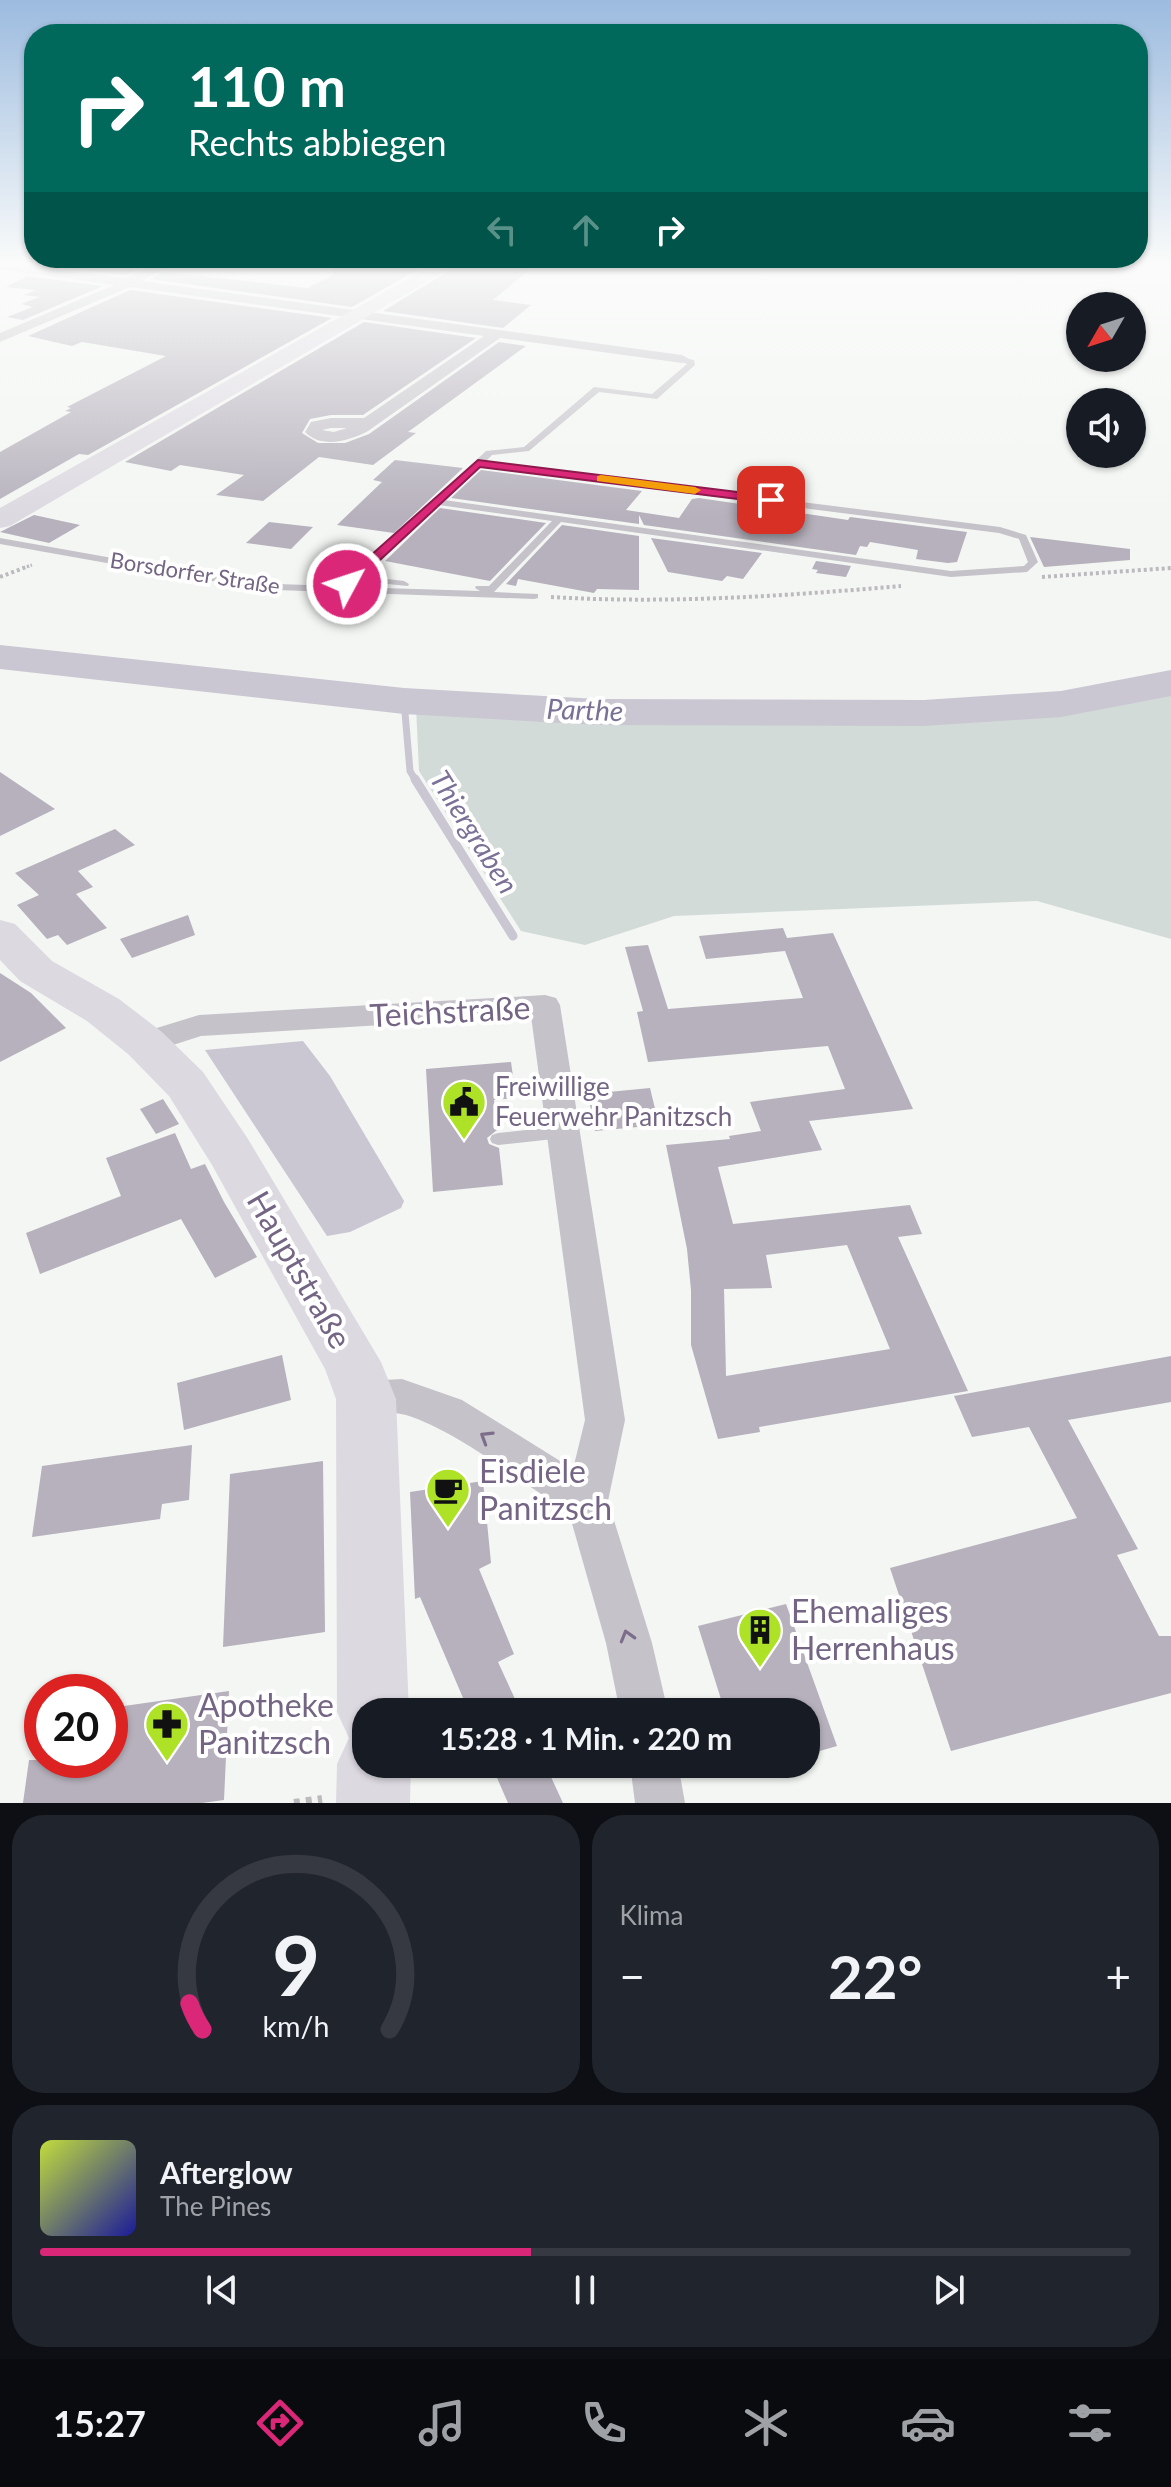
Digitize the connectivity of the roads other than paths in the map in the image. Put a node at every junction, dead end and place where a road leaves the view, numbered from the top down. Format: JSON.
{"nodes":[{"id":1,"x":302,"y":347,"type":"edge"},
{"id":2,"x":478,"y":347,"type":"edge"},
{"id":3,"x":594,"y":347,"type":"edge"},
{"id":4,"x":682,"y":359,"type":"joint"},
{"id":5,"x":368,"y":423,"type":"dead end"},
{"id":6,"x":478,"y":464,"type":"junction"},
{"id":7,"x":437,"y":502,"type":"junction"},
{"id":8,"x":559,"y":519,"type":"junction"},
{"id":9,"x":0,"y":520,"type":"edge"},
{"id":10,"x":0,"y":541,"type":"edge"},
{"id":11,"x":357,"y":578,"type":"junction"},
{"id":12,"x":343,"y":591,"type":"junction"},
{"id":13,"x":534,"y":596,"type":"road end"},
{"id":14,"x":0,"y":934,"type":"edge"},
{"id":15,"x":145,"y":1043,"type":"junction"},
{"id":16,"x":563,"y":1132,"type":"junction"},
{"id":17,"x":498,"y":1139,"type":"dead end"},
{"id":18,"x":366,"y":1399,"type":"junction"},
{"id":19,"x":587,"y":1501,"type":"junction"},
{"id":20,"x":373,"y":1698,"type":"edge"},
{"id":21,"x":641,"y":1698,"type":"edge"},
{"id":22,"x":374,"y":1778,"type":"edge"},
{"id":23,"x":656,"y":1778,"type":"edge"},
{"id":24,"x":373,"y":1803,"type":"edge"},
{"id":25,"x":660,"y":1803,"type":"edge"}],
"edges":[{"from":1,"to":9,"type":"street"},
{"from":2,"to":5,"type":"street"},
{"from":3,"to":4,"type":"street"},
{"from":4,"to":6,"type":"lane"},
{"from":6,"to":7,"type":"lane"},
{"from":6,"to":8,"type":"lane"},
{"from":7,"to":8,"type":"lane"},
{"from":7,"to":11,"type":"lane"},
{"from":8,"to":11,"type":"lane"},
{"from":10,"to":12,"type":"lane","name":"Borsdorfer Straße"},
{"from":11,"to":12,"type":"lane"},
{"from":12,"to":13,"type":"lane","name":"Borsdorfer Straße"},
{"from":14,"to":15,"type":"street","name":"Hauptstraße"},
{"from":15,"to":16,"type":"street","name":"Teichstraße"},
{"from":15,"to":18,"type":"street","name":"Hauptstraße"},
{"from":16,"to":17,"type":"lane"},
{"from":16,"to":19,"type":"street","name":"Teichstraße"},
{"from":19,"to":18,"type":"street","one_way":true},
{"from":18,"to":20,"type":"street","name":"Hauptstraße"},
{"from":21,"to":19,"type":"street","name":"Teichstraße","one_way":true},
{"from":22,"to":24,"type":"street"},
{"from":23,"to":25,"type":"street"}]}
